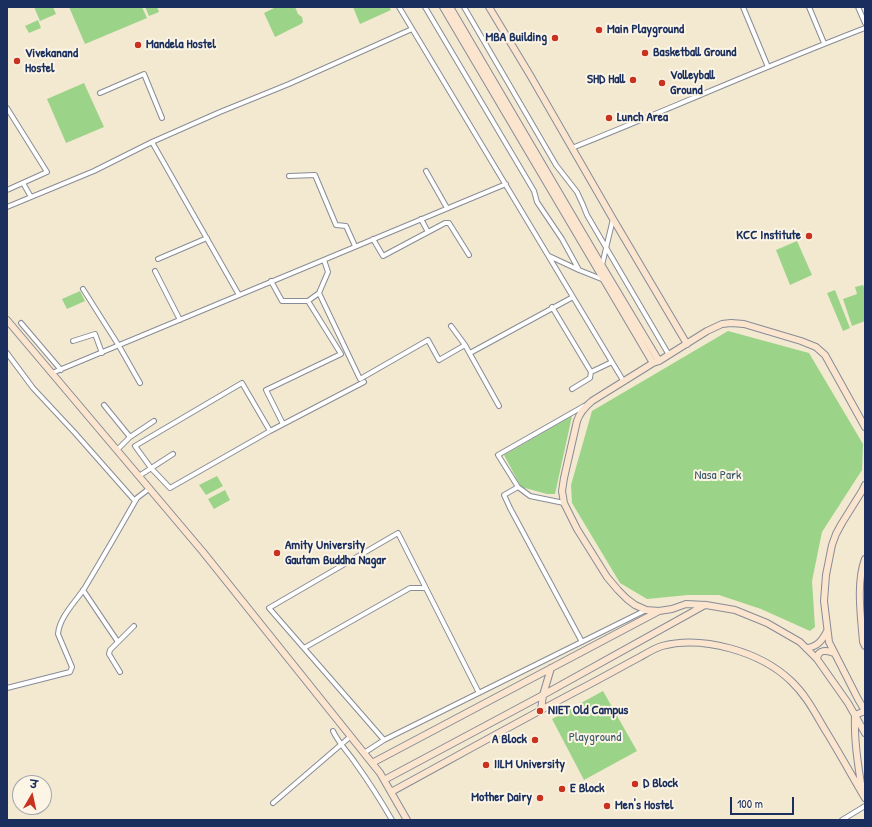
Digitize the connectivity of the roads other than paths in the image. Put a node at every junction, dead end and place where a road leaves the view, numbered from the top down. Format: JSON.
{"nodes":[{"id":1,"x":399,"y":7,"type":"edge"},
{"id":2,"x":425,"y":7,"type":"edge"},
{"id":3,"x":443,"y":7,"type":"edge"},
{"id":4,"x":450,"y":7,"type":"edge"},
{"id":5,"x":464,"y":7,"type":"edge"},
{"id":6,"x":489,"y":7,"type":"edge"},
{"id":7,"x":743,"y":7,"type":"edge"},
{"id":8,"x":810,"y":7,"type":"edge"},
{"id":9,"x":858,"y":7,"type":"edge"},
{"id":10,"x":865,"y":23,"type":"edge"},
{"id":11,"x":865,"y":28,"type":"edge"},
{"id":12,"x":412,"y":29,"type":"junction"},
{"id":13,"x":824,"y":43,"type":"junction"},
{"id":14,"x":768,"y":67,"type":"junction"},
{"id":15,"x":100,"y":93,"type":"dead end"},
{"id":16,"x":7,"y":108,"type":"edge"},
{"id":17,"x":162,"y":118,"type":"dead end"},
{"id":18,"x":152,"y":142,"type":"junction"},
{"id":19,"x":572,"y":148,"type":"junction"},
{"id":20,"x":426,"y":171,"type":"dead end"},
{"id":21,"x":288,"y":176,"type":"dead end"},
{"id":22,"x":23,"y":183,"type":"junction"},
{"id":23,"x":506,"y":184,"type":"junction"},
{"id":24,"x":7,"y":190,"type":"edge"},
{"id":25,"x":31,"y":197,"type":"junction"},
{"id":26,"x":7,"y":207,"type":"edge"},
{"id":27,"x":447,"y":208,"type":"junction"},
{"id":28,"x":421,"y":219,"type":"junction"},
{"id":29,"x":613,"y":219,"type":"junction"},
{"id":30,"x":428,"y":232,"type":"junction"},
{"id":31,"x":207,"y":238,"type":"junction"},
{"id":32,"x":373,"y":239,"type":"junction"},
{"id":33,"x":355,"y":246,"type":"junction"},
{"id":34,"x":606,"y":248,"type":"junction"},
{"id":35,"x":469,"y":255,"type":"dead end"},
{"id":36,"x":549,"y":256,"type":"junction"},
{"id":37,"x":158,"y":259,"type":"dead end"},
{"id":38,"x":324,"y":260,"type":"junction"},
{"id":39,"x":602,"y":266,"type":"junction"},
{"id":40,"x":579,"y":270,"type":"junction"},
{"id":41,"x":155,"y":271,"type":"dead end"},
{"id":42,"x":604,"y":280,"type":"junction"},
{"id":43,"x":272,"y":282,"type":"junction"},
{"id":44,"x":83,"y":289,"type":"dead end"},
{"id":45,"x":319,"y":293,"type":"junction"},
{"id":46,"x":239,"y":295,"type":"junction"},
{"id":47,"x":573,"y":297,"type":"junction"},
{"id":48,"x":308,"y":302,"type":"junction"},
{"id":49,"x":552,"y":308,"type":"junction"},
{"id":50,"x":7,"y":320,"type":"edge"},
{"id":51,"x":180,"y":320,"type":"junction"},
{"id":52,"x":20,"y":323,"type":"dead end"},
{"id":53,"x":451,"y":326,"type":"dead end"},
{"id":54,"x":73,"y":341,"type":"dead end"},
{"id":55,"x":687,"y":344,"type":"junction"},
{"id":56,"x":465,"y":345,"type":"junction"},
{"id":57,"x":119,"y":346,"type":"junction"},
{"id":58,"x":102,"y":352,"type":"junction"},
{"id":59,"x":7,"y":353,"type":"edge"},
{"id":60,"x":470,"y":353,"type":"junction"},
{"id":61,"x":669,"y":355,"type":"junction"},
{"id":62,"x":612,"y":362,"type":"junction"},
{"id":63,"x":656,"y":362,"type":"junction"},
{"id":64,"x":61,"y":370,"type":"junction"},
{"id":65,"x":591,"y":372,"type":"junction"},
{"id":66,"x":52,"y":373,"type":"junction"},
{"id":67,"x":364,"y":382,"type":"dead end"},
{"id":68,"x":624,"y":382,"type":"junction"},
{"id":69,"x":140,"y":383,"type":"dead end"},
{"id":70,"x":572,"y":389,"type":"dead end"},
{"id":71,"x":592,"y":401,"type":"junction"},
{"id":72,"x":104,"y":405,"type":"dead end"},
{"id":73,"x":499,"y":406,"type":"dead end"},
{"id":74,"x":154,"y":420,"type":"dead end"},
{"id":75,"x":283,"y":424,"type":"junction"},
{"id":76,"x":865,"y":427,"type":"edge"},
{"id":77,"x":270,"y":431,"type":"junction"},
{"id":78,"x":130,"y":437,"type":"junction"},
{"id":79,"x":117,"y":450,"type":"junction"},
{"id":80,"x":172,"y":454,"type":"dead end"},
{"id":81,"x":152,"y":468,"type":"junction"},
{"id":82,"x":139,"y":476,"type":"junction"},
{"id":83,"x":865,"y":485,"type":"edge"},
{"id":84,"x":518,"y":487,"type":"junction"},
{"id":85,"x":150,"y":488,"type":"junction"},
{"id":86,"x":135,"y":502,"type":"junction"},
{"id":87,"x":564,"y":503,"type":"junction"},
{"id":88,"x":865,"y":558,"type":"edge"},
{"id":89,"x":425,"y":588,"type":"junction"},
{"id":90,"x":83,"y":590,"type":"junction"},
{"id":91,"x":706,"y":605,"type":"junction"},
{"id":92,"x":646,"y":610,"type":"junction"},
{"id":93,"x":659,"y":611,"type":"junction"},
{"id":94,"x":134,"y":626,"type":"dead end"},
{"id":95,"x":828,"y":631,"type":"junction"},
{"id":96,"x":118,"y":642,"type":"junction"},
{"id":97,"x":582,"y":642,"type":"junction"},
{"id":98,"x":865,"y":646,"type":"edge"},
{"id":99,"x":304,"y":648,"type":"junction"},
{"id":100,"x":806,"y":648,"type":"junction"},
{"id":101,"x":834,"y":653,"type":"junction"},
{"id":102,"x":817,"y":660,"type":"junction"},
{"id":103,"x":551,"y":668,"type":"junction"},
{"id":104,"x":120,"y":672,"type":"dead end"},
{"id":105,"x":7,"y":688,"type":"edge"},
{"id":106,"x":853,"y":690,"type":"junction"},
{"id":107,"x":839,"y":691,"type":"junction"},
{"id":108,"x":479,"y":693,"type":"junction"},
{"id":109,"x":543,"y":695,"type":"junction"},
{"id":110,"x":541,"y":710,"type":"junction"},
{"id":111,"x":865,"y":711,"type":"edge"},
{"id":112,"x":855,"y":715,"type":"junction"},
{"id":113,"x":333,"y":731,"type":"dead end"},
{"id":114,"x":865,"y":733,"type":"edge"},
{"id":115,"x":351,"y":736,"type":"junction"},
{"id":116,"x":384,"y":740,"type":"junction"},
{"id":117,"x":340,"y":744,"type":"junction"},
{"id":118,"x":364,"y":753,"type":"junction"},
{"id":119,"x":372,"y":763,"type":"junction"},
{"id":120,"x":384,"y":780,"type":"junction"},
{"id":121,"x":391,"y":792,"type":"junction"},
{"id":122,"x":864,"y":796,"type":"edge"},
{"id":123,"x":273,"y":803,"type":"dead end"},
{"id":124,"x":865,"y":806,"type":"edge"},
{"id":125,"x":392,"y":820,"type":"edge"},
{"id":126,"x":406,"y":820,"type":"edge"},
{"id":127,"x":842,"y":820,"type":"edge"}],
"edges":[{"from":1,"to":12,"type":"street"},
{"from":2,"to":40,"type":"street"},
{"from":3,"to":42,"type":"street"},
{"from":4,"to":39,"type":"street"},
{"from":5,"to":34,"type":"street"},
{"from":6,"to":19,"type":"street"},
{"from":7,"to":14,"type":"street"},
{"from":8,"to":13,"type":"street"},
{"from":9,"to":10,"type":"street"},
{"from":11,"to":13,"type":"street"},
{"from":12,"to":18,"type":"street"},
{"from":12,"to":23,"type":"street"},
{"from":13,"to":14,"type":"street"},
{"from":14,"to":19,"type":"street"},
{"from":15,"to":17,"type":"street"},
{"from":16,"to":22,"type":"street"},
{"from":18,"to":25,"type":"street"},
{"from":18,"to":31,"type":"street"},
{"from":19,"to":29,"type":"street"},
{"from":20,"to":27,"type":"street"},
{"from":21,"to":33,"type":"street"},
{"from":22,"to":24,"type":"street"},
{"from":22,"to":25,"type":"street"},
{"from":23,"to":27,"type":"street"},
{"from":23,"to":36,"type":"street"},
{"from":25,"to":26,"type":"street"},
{"from":27,"to":28,"type":"street"},
{"from":28,"to":30,"type":"street"},
{"from":28,"to":32,"type":"street"},
{"from":29,"to":34,"type":"street"},
{"from":29,"to":55,"type":"street"},
{"from":30,"to":32,"type":"street"},
{"from":30,"to":35,"type":"street"},
{"from":31,"to":37,"type":"street"},
{"from":31,"to":46,"type":"street"},
{"from":32,"to":33,"type":"street"},
{"from":33,"to":38,"type":"street"},
{"from":34,"to":39,"type":"street"},
{"from":34,"to":61,"type":"street"},
{"from":36,"to":40,"type":"street"},
{"from":36,"to":47,"type":"street"},
{"from":38,"to":43,"type":"street"},
{"from":38,"to":45,"type":"street"},
{"from":39,"to":63,"type":"street"},
{"from":40,"to":42,"type":"street"},
{"from":41,"to":51,"type":"street"},
{"from":42,"to":63,"type":"street"},
{"from":43,"to":46,"type":"street"},
{"from":43,"to":48,"type":"street"},
{"from":44,"to":57,"type":"street"},
{"from":45,"to":48,"type":"street"},
{"from":45,"to":56,"type":"street"},
{"from":46,"to":51,"type":"street"},
{"from":47,"to":49,"type":"street"},
{"from":47,"to":62,"type":"street"},
{"from":48,"to":75,"type":"street"},
{"from":49,"to":60,"type":"street"},
{"from":49,"to":65,"type":"street"},
{"from":50,"to":66,"type":"street"},
{"from":51,"to":57,"type":"street"},
{"from":52,"to":64,"type":"street"},
{"from":53,"to":56,"type":"street"},
{"from":54,"to":58,"type":"street"},
{"from":55,"to":61,"type":"street"},
{"from":55,"to":76,"type":"street"},
{"from":56,"to":60,"type":"street"},
{"from":57,"to":58,"type":"street"},
{"from":57,"to":69,"type":"street"},
{"from":58,"to":64,"type":"street"},
{"from":59,"to":86,"type":"street"},
{"from":60,"to":73,"type":"street"},
{"from":61,"to":63,"type":"street"},
{"from":62,"to":65,"type":"street"},
{"from":62,"to":68,"type":"street"},
{"from":63,"to":68,"type":"street"},
{"from":64,"to":66,"type":"street"},
{"from":65,"to":70,"type":"street"},
{"from":66,"to":79,"type":"street"},
{"from":67,"to":75,"type":"street"},
{"from":68,"to":71,"type":"street"},
{"from":71,"to":84,"type":"street"},
{"from":71,"to":87,"type":"street"},
{"from":72,"to":78,"type":"street"},
{"from":74,"to":78,"type":"street"},
{"from":75,"to":77,"type":"street"},
{"from":77,"to":81,"type":"street"},
{"from":77,"to":81,"type":"street"},
{"from":78,"to":79,"type":"street"},
{"from":79,"to":82,"type":"street"},
{"from":80,"to":81,"type":"street"},
{"from":81,"to":82,"type":"street"},
{"from":82,"to":85,"type":"street"},
{"from":83,"to":95,"type":"street"},
{"from":84,"to":87,"type":"street"},
{"from":84,"to":97,"type":"street"},
{"from":85,"to":86,"type":"street"},
{"from":85,"to":115,"type":"street"},
{"from":86,"to":90,"type":"street"},
{"from":87,"to":92,"type":"street"},
{"from":88,"to":98,"type":"street"},
{"from":89,"to":99,"type":"street"},
{"from":89,"to":99,"type":"street"},
{"from":89,"to":108,"type":"street"},
{"from":90,"to":96,"type":"street"},
{"from":90,"to":105,"type":"street"},
{"from":91,"to":93,"type":"street"},
{"from":91,"to":100,"type":"street"},
{"from":91,"to":109,"type":"street"},
{"from":92,"to":93,"type":"street"},
{"from":92,"to":97,"type":"street"},
{"from":93,"to":103,"type":"street"},
{"from":94,"to":96,"type":"street"},
{"from":95,"to":100,"type":"street"},
{"from":95,"to":101,"type":"street"},
{"from":96,"to":104,"type":"street"},
{"from":97,"to":108,"type":"street"},
{"from":99,"to":116,"type":"street"},
{"from":100,"to":102,"type":"street"},
{"from":101,"to":102,"type":"street"},
{"from":101,"to":106,"type":"street"},
{"from":102,"to":107,"type":"street"},
{"from":103,"to":109,"type":"street"},
{"from":103,"to":119,"type":"street"},
{"from":106,"to":107,"type":"street"},
{"from":106,"to":111,"type":"street"},
{"from":107,"to":112,"type":"street"},
{"from":108,"to":116,"type":"street"},
{"from":109,"to":110,"type":"street"},
{"from":109,"to":120,"type":"street"},
{"from":110,"to":121,"type":"street"},
{"from":110,"to":122,"type":"street"},
{"from":111,"to":112,"type":"street"},
{"from":112,"to":114,"type":"street"},
{"from":112,"to":122,"type":"street"},
{"from":113,"to":117,"type":"street"},
{"from":115,"to":117,"type":"street"},
{"from":115,"to":118,"type":"street"},
{"from":116,"to":118,"type":"street"},
{"from":117,"to":123,"type":"street"},
{"from":117,"to":125,"type":"street"},
{"from":118,"to":119,"type":"street"},
{"from":119,"to":120,"type":"street"},
{"from":120,"to":121,"type":"street"},
{"from":121,"to":126,"type":"street"},
{"from":124,"to":127,"type":"street"}]}
